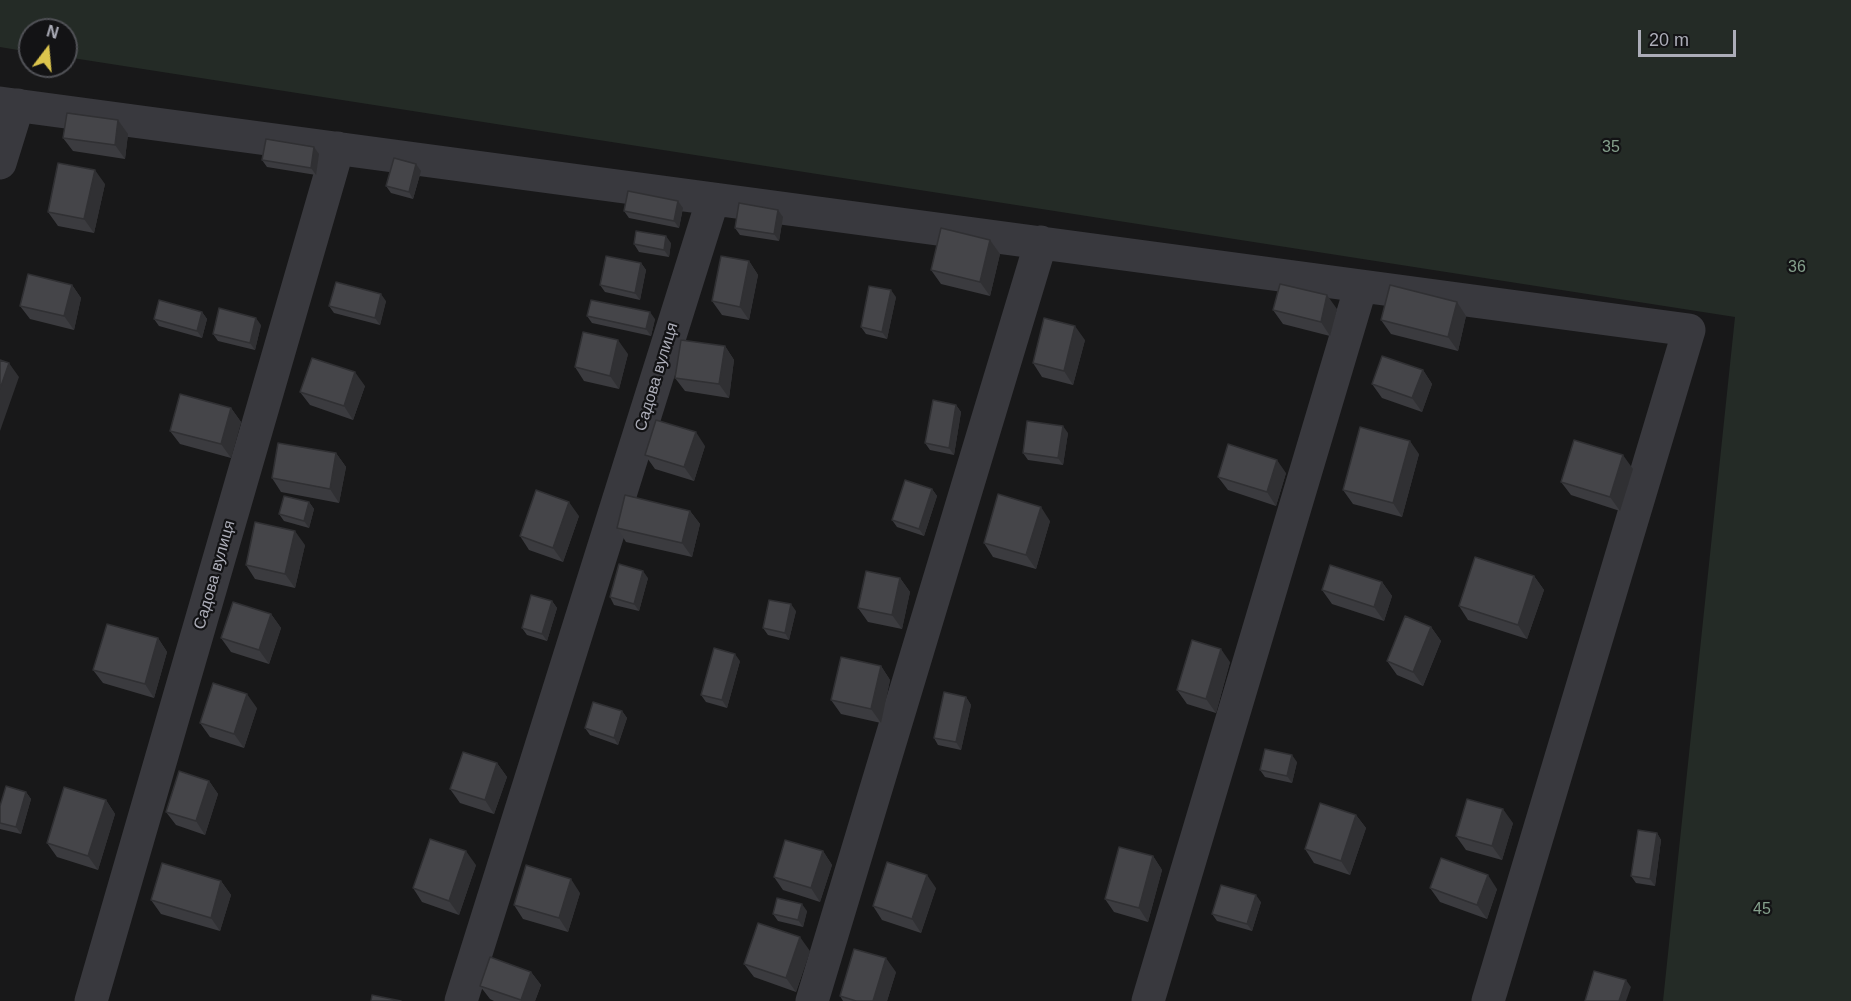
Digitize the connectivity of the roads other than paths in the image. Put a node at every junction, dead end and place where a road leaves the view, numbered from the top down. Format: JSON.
{"nodes":[{"id":1,"x":9,"y":104,"type":"edge"},
{"id":2,"x":338,"y":148,"type":"junction"},
{"id":3,"x":0,"y":163,"type":"edge"},
{"id":4,"x":713,"y":199,"type":"junction"},
{"id":5,"x":1041,"y":242,"type":"junction"},
{"id":6,"x":1361,"y":285,"type":"junction"},
{"id":7,"x":91,"y":1001,"type":"edge"},
{"id":8,"x":461,"y":1001,"type":"edge"},
{"id":9,"x":812,"y":1001,"type":"edge"},
{"id":10,"x":1148,"y":1001,"type":"edge"},
{"id":11,"x":1488,"y":1001,"type":"edge"}],
"edges":[{"from":1,"to":2,"type":"street"},
{"from":1,"to":3,"type":"street"},
{"from":2,"to":4,"type":"street"},
{"from":2,"to":7,"type":"street","name":"Садова вулиця"},
{"from":4,"to":5,"type":"street"},
{"from":4,"to":8,"type":"street","name":"Садова вулиця"},
{"from":5,"to":6,"type":"street"},
{"from":5,"to":9,"type":"street"},
{"from":6,"to":10,"type":"street"},
{"from":6,"to":11,"type":"street"}]}
